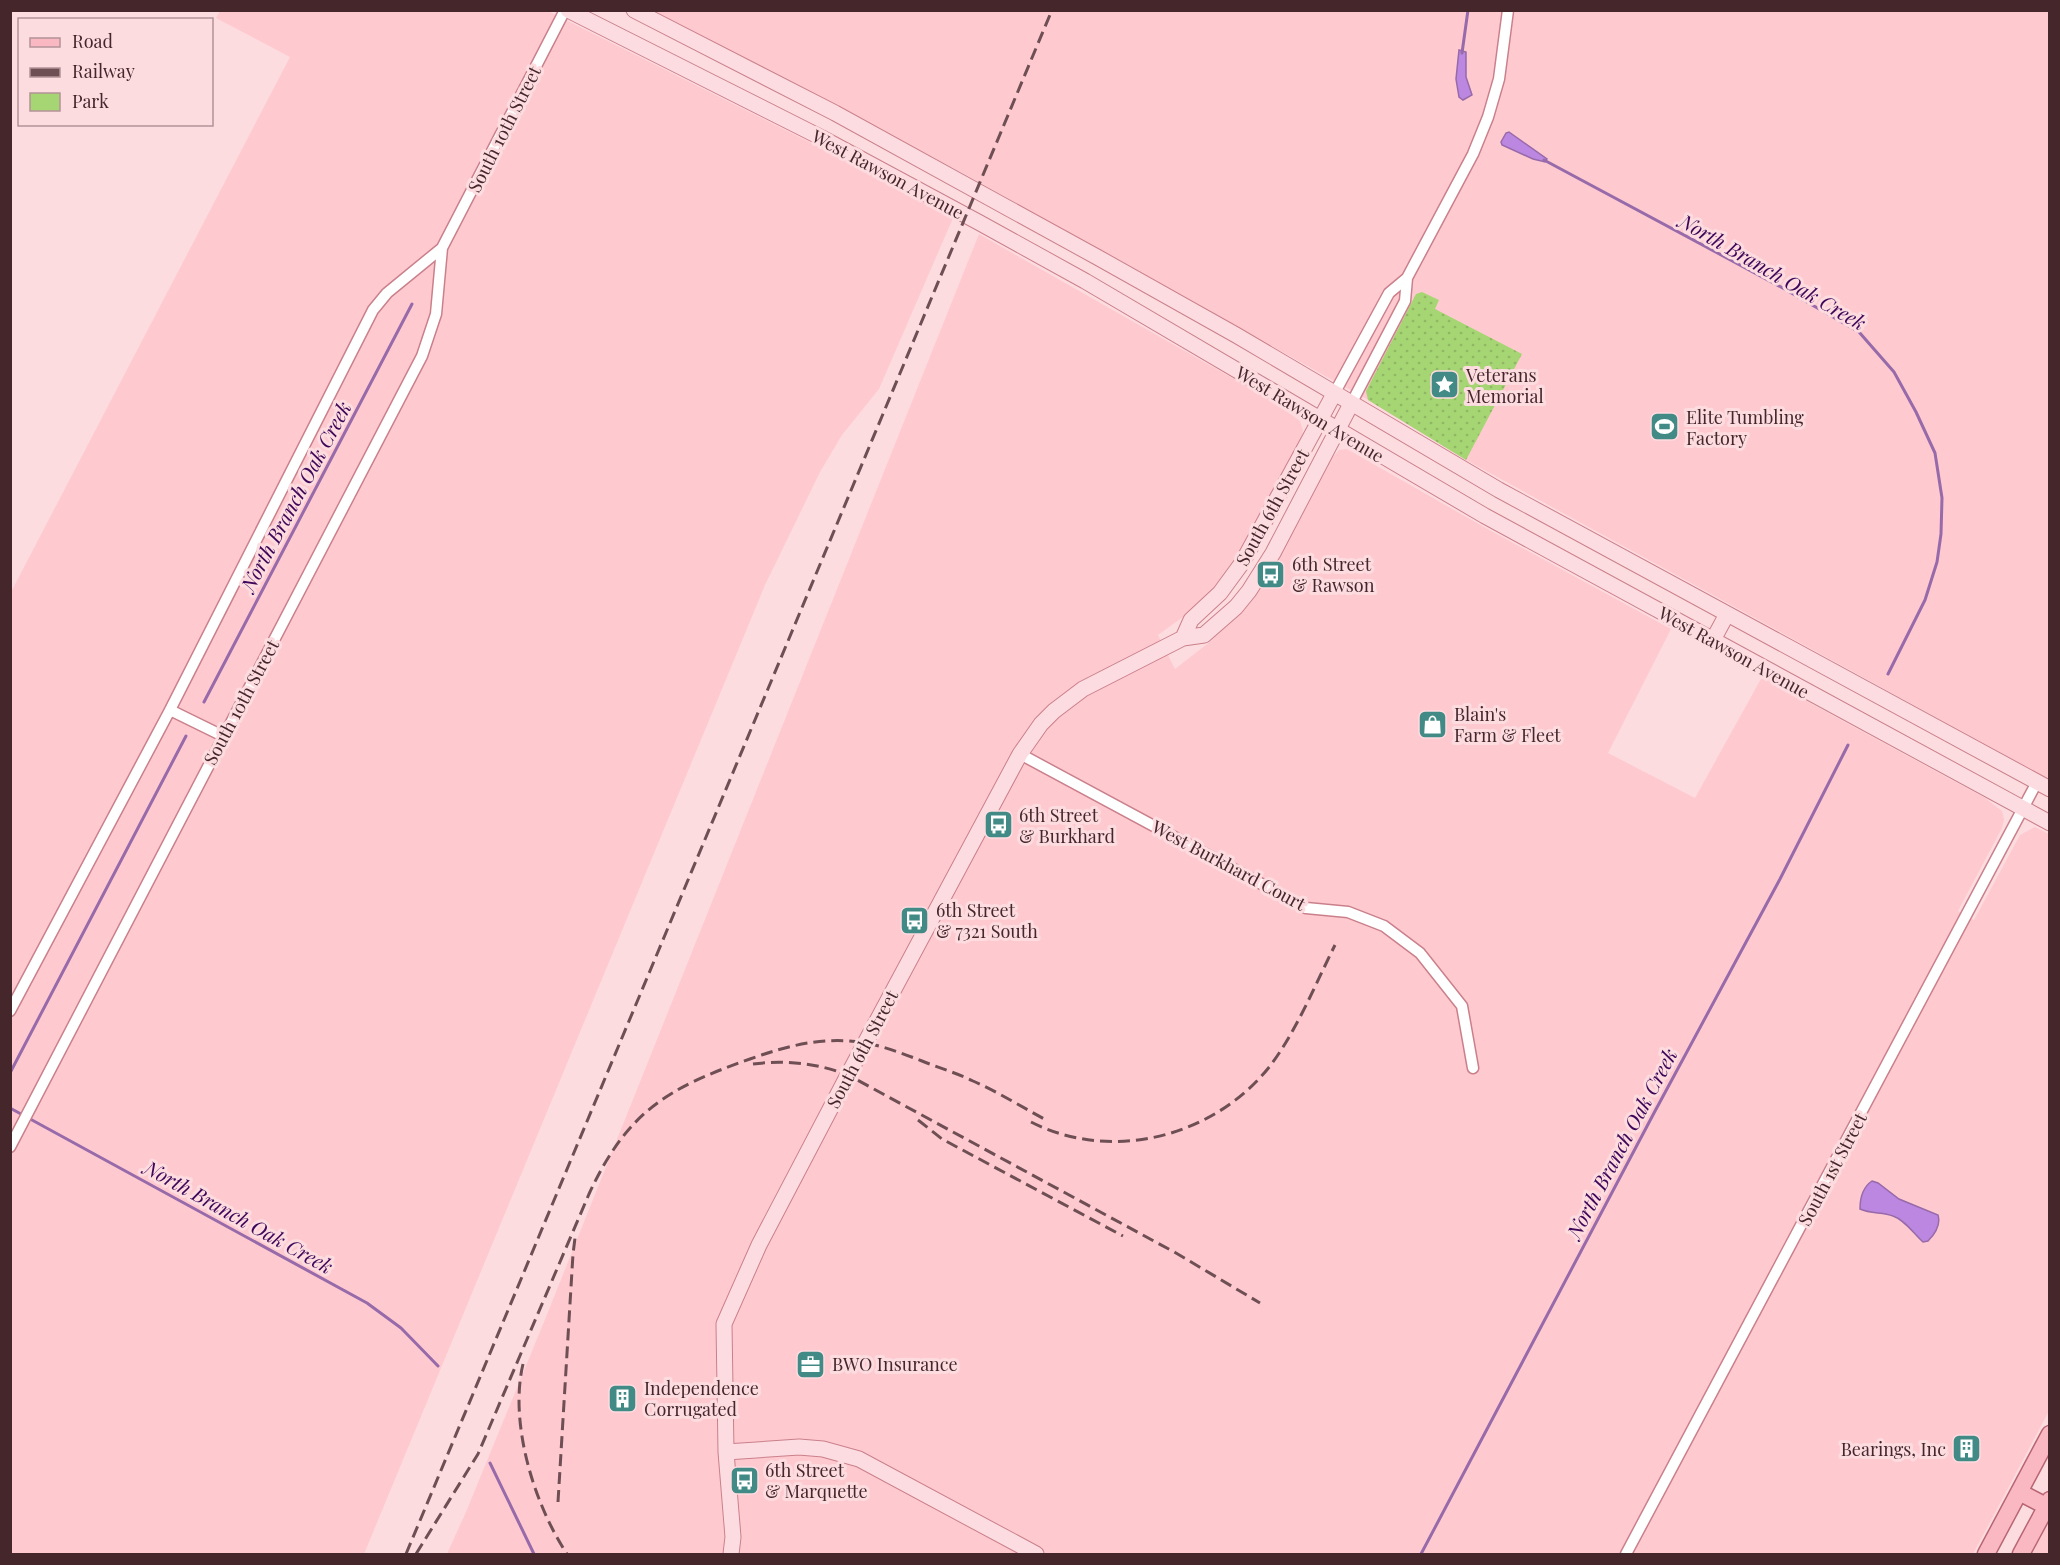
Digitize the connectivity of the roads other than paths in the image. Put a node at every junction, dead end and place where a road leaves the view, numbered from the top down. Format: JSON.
{"nodes":[{"id":1,"x":567,"y":10,"type":"edge"},
{"id":2,"x":634,"y":10,"type":"edge"},
{"id":3,"x":1508,"y":10,"type":"edge"},
{"id":4,"x":442,"y":248,"type":"junction"},
{"id":5,"x":1407,"y":278,"type":"junction"},
{"id":6,"x":1334,"y":394,"type":"junction"},
{"id":7,"x":1351,"y":404,"type":"junction"},
{"id":8,"x":1320,"y":420,"type":"junction"},
{"id":9,"x":1337,"y":431,"type":"junction"},
{"id":10,"x":1727,"y":614,"type":"junction"},
{"id":11,"x":1183,"y":638,"type":"junction"},
{"id":12,"x":1713,"y":640,"type":"junction"},
{"id":13,"x":170,"y":710,"type":"junction"},
{"id":14,"x":224,"y":736,"type":"junction"},
{"id":15,"x":1020,"y":754,"type":"junction"},
{"id":16,"x":2043,"y":786,"type":"edge"},
{"id":17,"x":2023,"y":809,"type":"junction"},
{"id":18,"x":2049,"y":823,"type":"edge"},
{"id":19,"x":10,"y":1011,"type":"edge"},
{"id":20,"x":1473,"y":1068,"type":"dead end"},
{"id":21,"x":10,"y":1147,"type":"edge"},
{"id":22,"x":2049,"y":1434,"type":"edge"},
{"id":23,"x":726,"y":1452,"type":"junction"},
{"id":24,"x":2019,"y":1492,"type":"junction"},
{"id":25,"x":2048,"y":1503,"type":"edge"},
{"id":26,"x":731,"y":1554,"type":"edge"},
{"id":27,"x":1036,"y":1554,"type":"edge"},
{"id":28,"x":1626,"y":1554,"type":"edge"},
{"id":29,"x":1986,"y":1554,"type":"edge"},
{"id":30,"x":2021,"y":1554,"type":"edge"}],
"edges":[{"from":1,"to":4,"type":"street","name":"South 10th Street"},
{"from":1,"to":8,"type":"main road","name":"West Rawson Avenue"},
{"from":2,"to":6,"type":"main road","name":"West Rawson Avenue"},
{"from":3,"to":5,"type":"street","name":"South 6th Street"},
{"from":4,"to":13,"type":"street","name":"South 10th Street"},
{"from":4,"to":14,"type":"street","name":"South 10th Street"},
{"from":5,"to":6,"type":"street","name":"South 6th Street"},
{"from":5,"to":7,"type":"street","name":"South 6th Street"},
{"from":6,"to":7,"type":"main road","name":"West Rawson Avenue"},
{"from":6,"to":8,"type":"main road","name":"South 6th Street"},
{"from":7,"to":9,"type":"main road","name":"South 6th Street"},
{"from":7,"to":10,"type":"main road","name":"West Rawson Avenue"},
{"from":8,"to":9,"type":"main road","name":"West Rawson Avenue"},
{"from":8,"to":11,"type":"main road","name":"South 6th Street"},
{"from":9,"to":11,"type":"main road","name":"South 6th Street"},
{"from":9,"to":12,"type":"main road","name":"West Rawson Avenue"},
{"from":10,"to":12,"type":"main road"},
{"from":10,"to":16,"type":"main road","name":"West Rawson Avenue"},
{"from":11,"to":15,"type":"main road","name":"South 6th Street"},
{"from":12,"to":17,"type":"main road","name":"West Rawson Avenue"},
{"from":13,"to":14,"type":"street"},
{"from":13,"to":19,"type":"street","name":"South 10th Street"},
{"from":14,"to":21,"type":"street","name":"South 10th Street"},
{"from":15,"to":20,"type":"street","name":"West Burkhard Court"},
{"from":15,"to":23,"type":"main road","name":"South 6th Street"},
{"from":16,"to":17,"type":"street","name":"South 1st Street"},
{"from":17,"to":18,"type":"main road","name":"West Rawson Avenue"},
{"from":17,"to":28,"type":"street","name":"South 1st Street"},
{"from":22,"to":24,"type":"main road"},
{"from":23,"to":26,"type":"main road","name":"South 6th Street"},
{"from":23,"to":27,"type":"main road"},
{"from":24,"to":25,"type":"main road"},
{"from":24,"to":29,"type":"main road"},
{"from":25,"to":30,"type":"main road"}]}
